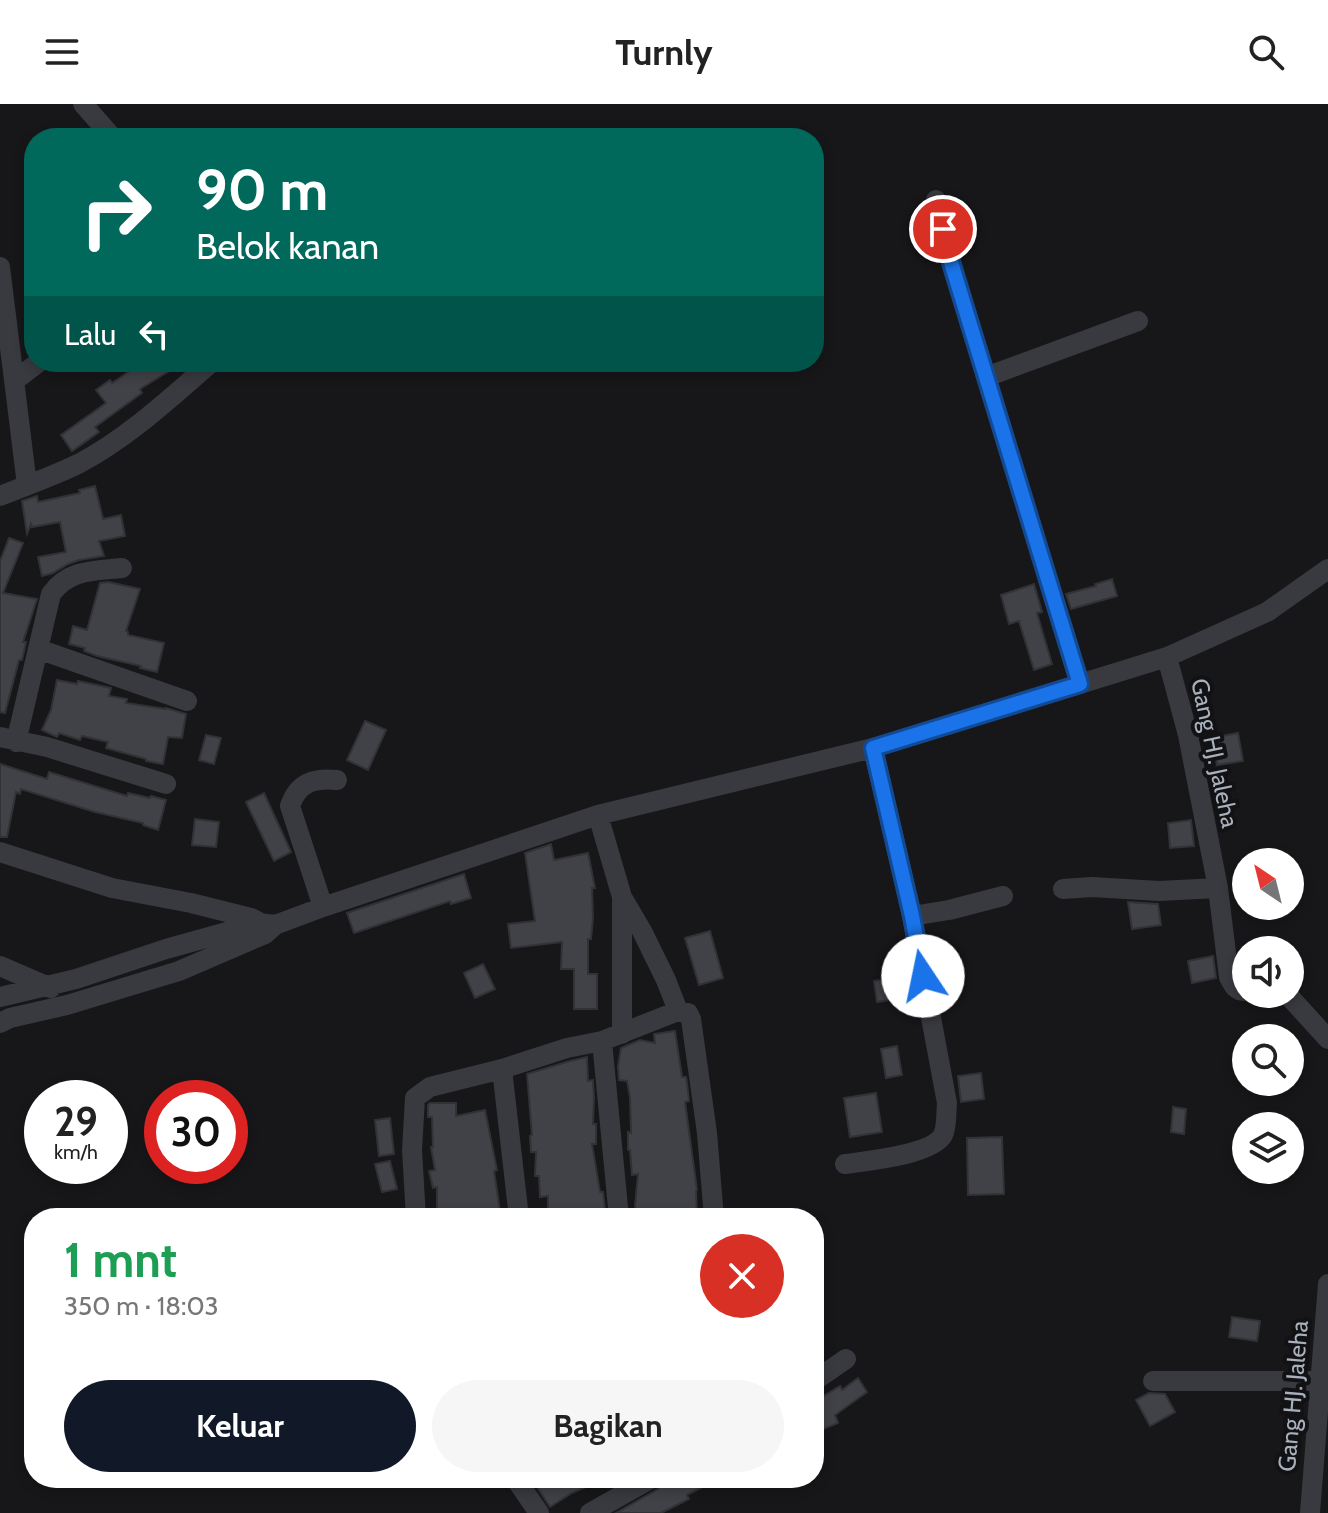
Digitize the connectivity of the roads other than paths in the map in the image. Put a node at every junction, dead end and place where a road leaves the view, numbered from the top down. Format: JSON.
{"nodes":[{"id":1,"x":83,"y":104,"type":"edge"},
{"id":2,"x":104,"y":128,"type":"edge"},
{"id":3,"x":936,"y":200,"type":"dead end"},
{"id":4,"x":0,"y":267,"type":"edge"},
{"id":5,"x":1138,"y":321,"type":"dead end"},
{"id":6,"x":26,"y":372,"type":"edge"},
{"id":7,"x":201,"y":372,"type":"edge"},
{"id":8,"x":986,"y":377,"type":"junction"},
{"id":9,"x":14,"y":381,"type":"junction"},
{"id":10,"x":27,"y":485,"type":"junction"},
{"id":11,"x":0,"y":496,"type":"edge"},
{"id":12,"x":122,"y":568,"type":"dead end"},
{"id":13,"x":1328,"y":569,"type":"edge"},
{"id":14,"x":38,"y":649,"type":"junction"},
{"id":15,"x":1167,"y":657,"type":"junction"},
{"id":16,"x":1080,"y":684,"type":"junction"},
{"id":17,"x":187,"y":701,"type":"dead end"},
{"id":18,"x":8,"y":740,"type":"edge"},
{"id":19,"x":873,"y":748,"type":"junction"},
{"id":20,"x":337,"y":780,"type":"dead end"},
{"id":21,"x":166,"y":784,"type":"dead end"},
{"id":22,"x":598,"y":815,"type":"junction"},
{"id":23,"x":0,"y":852,"type":"edge"},
{"id":24,"x":1218,"y":888,"type":"junction"},
{"id":25,"x":1063,"y":889,"type":"dead end"},
{"id":26,"x":1003,"y":896,"type":"dead end"},
{"id":27,"x":622,"y":897,"type":"junction"},
{"id":28,"x":323,"y":907,"type":"junction"},
{"id":29,"x":912,"y":916,"type":"junction"},
{"id":30,"x":266,"y":927,"type":"junction"},
{"id":31,"x":0,"y":966,"type":"edge"},
{"id":32,"x":1232,"y":984,"type":"edge"},
{"id":33,"x":50,"y":986,"type":"junction"},
{"id":34,"x":0,"y":997,"type":"edge"},
{"id":35,"x":67,"y":1005,"type":"junction"},
{"id":36,"x":1300,"y":1008,"type":"edge"},
{"id":37,"x":678,"y":1011,"type":"junction"},
{"id":38,"x":3,"y":1015,"type":"edge"},
{"id":39,"x":612,"y":1038,"type":"junction"},
{"id":40,"x":1328,"y":1039,"type":"edge"},
{"id":41,"x":502,"y":1069,"type":"junction"},
{"id":42,"x":845,"y":1164,"type":"dead end"},
{"id":43,"x":415,"y":1208,"type":"edge"},
{"id":44,"x":518,"y":1208,"type":"edge"},
{"id":45,"x":619,"y":1208,"type":"edge"},
{"id":46,"x":713,"y":1208,"type":"edge"},
{"id":47,"x":1328,"y":1284,"type":"edge"},
{"id":48,"x":846,"y":1359,"type":"dead end"},
{"id":49,"x":824,"y":1374,"type":"edge"},
{"id":50,"x":1153,"y":1381,"type":"dead end"},
{"id":51,"x":1320,"y":1381,"type":"junction"},
{"id":52,"x":522,"y":1488,"type":"edge"},
{"id":53,"x":634,"y":1488,"type":"edge"},
{"id":54,"x":539,"y":1513,"type":"edge"},
{"id":55,"x":590,"y":1513,"type":"edge"},
{"id":56,"x":1310,"y":1513,"type":"edge"}],
"edges":[{"from":1,"to":2,"type":"street"},
{"from":3,"to":8,"type":"street"},
{"from":4,"to":9,"type":"street"},
{"from":5,"to":8,"type":"street"},
{"from":6,"to":9,"type":"street"},
{"from":7,"to":10,"type":"street"},
{"from":8,"to":16,"type":"street"},
{"from":9,"to":10,"type":"street"},
{"from":10,"to":11,"type":"street"},
{"from":12,"to":14,"type":"street"},
{"from":13,"to":15,"type":"street"},
{"from":14,"to":17,"type":"street"},
{"from":14,"to":18,"type":"street"},
{"from":15,"to":16,"type":"street"},
{"from":15,"to":24,"type":"street","name":"Gang HJ. Jaleha"},
{"from":16,"to":19,"type":"street"},
{"from":18,"to":21,"type":"street"},
{"from":19,"to":22,"type":"street"},
{"from":19,"to":29,"type":"street"},
{"from":20,"to":28,"type":"street"},
{"from":22,"to":27,"type":"street"},
{"from":22,"to":28,"type":"street"},
{"from":23,"to":30,"type":"street"},
{"from":24,"to":25,"type":"street"},
{"from":24,"to":32,"type":"street","name":"Gang HJ. Jaleha"},
{"from":26,"to":29,"type":"street"},
{"from":27,"to":37,"type":"street"},
{"from":27,"to":39,"type":"street"},
{"from":28,"to":30,"type":"street"},
{"from":29,"to":42,"type":"street"},
{"from":30,"to":33,"type":"street"},
{"from":30,"to":35,"type":"street"},
{"from":31,"to":33,"type":"street"},
{"from":33,"to":34,"type":"street"},
{"from":33,"to":35,"type":"street"},
{"from":35,"to":38,"type":"street"},
{"from":36,"to":40,"type":"street"},
{"from":37,"to":39,"type":"street"},
{"from":37,"to":46,"type":"street"},
{"from":39,"to":41,"type":"street"},
{"from":39,"to":45,"type":"street"},
{"from":41,"to":43,"type":"street"},
{"from":41,"to":44,"type":"street"},
{"from":47,"to":51,"type":"street","name":"Gang HJ. Jaleha"},
{"from":48,"to":49,"type":"street"},
{"from":50,"to":51,"type":"street"},
{"from":51,"to":56,"type":"street","name":"Gang HJ. Jaleha"},
{"from":52,"to":54,"type":"street"},
{"from":53,"to":55,"type":"street"}]}
